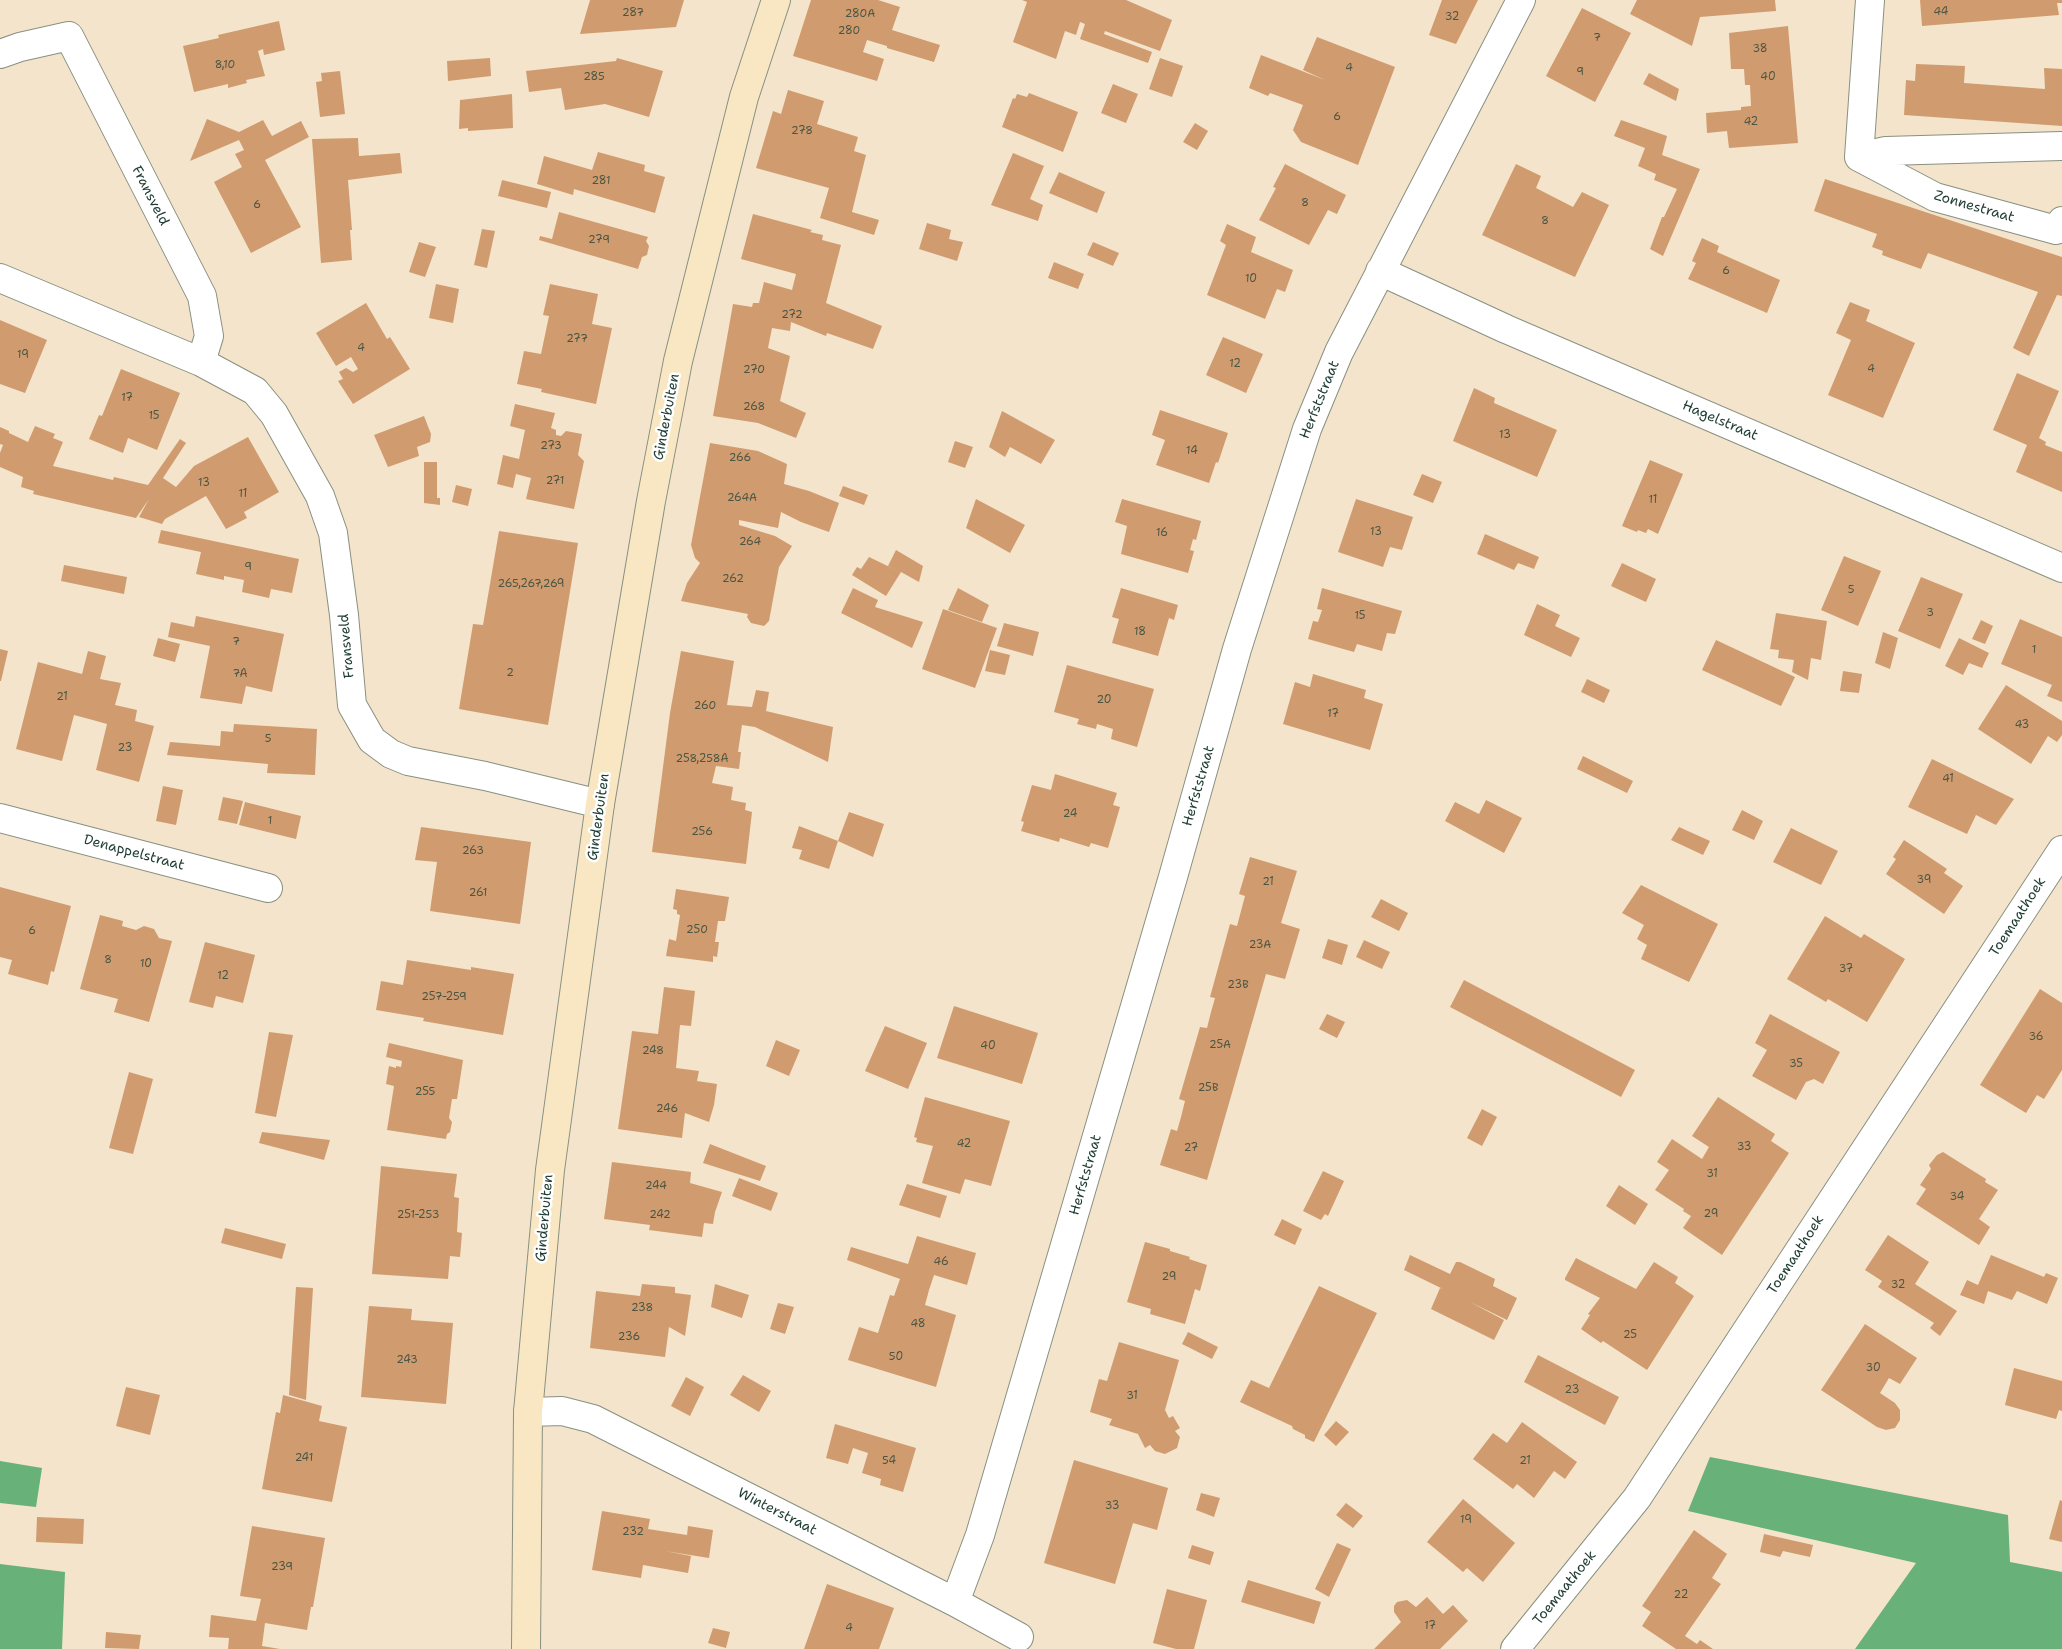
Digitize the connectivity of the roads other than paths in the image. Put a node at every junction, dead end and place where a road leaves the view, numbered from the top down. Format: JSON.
{"nodes":[{"id":1,"x":776,"y":0,"type":"edge"},
{"id":2,"x":1521,"y":0,"type":"edge"},
{"id":3,"x":1870,"y":0,"type":"edge"},
{"id":4,"x":0,"y":54,"type":"edge"},
{"id":5,"x":2062,"y":146,"type":"edge"},
{"id":6,"x":1859,"y":157,"type":"junction"},
{"id":7,"x":2062,"y":221,"type":"edge"},
{"id":8,"x":1380,"y":270,"type":"junction"},
{"id":9,"x":0,"y":278,"type":"edge"},
{"id":10,"x":201,"y":362,"type":"junction"},
{"id":11,"x":2062,"y":568,"type":"edge"},
{"id":12,"x":600,"y":804,"type":"junction"},
{"id":13,"x":0,"y":818,"type":"edge"},
{"id":14,"x":2060,"y":858,"type":"edge"},
{"id":15,"x":268,"y":888,"type":"dead end"},
{"id":16,"x":528,"y":1412,"type":"junction"},
{"id":17,"x":955,"y":1602,"type":"junction"},
{"id":18,"x":1019,"y":1637,"type":"dead end"},
{"id":19,"x":526,"y":1649,"type":"edge"},
{"id":20,"x":1515,"y":1649,"type":"edge"}],
"edges":[{"from":1,"to":12,"type":"main road","name":"Ginderbuiten"},
{"from":2,"to":8,"type":"street","name":"Herfststraat"},
{"from":3,"to":6,"type":"street"},
{"from":4,"to":10,"type":"street","name":"Fransveld"},
{"from":5,"to":6,"type":"street"},
{"from":6,"to":7,"type":"street","name":"Zonnestraat"},
{"from":8,"to":11,"type":"street","name":"Hagelstraat"},
{"from":8,"to":17,"type":"street","name":"Herfststraat"},
{"from":9,"to":10,"type":"street","name":"Fransveld"},
{"from":10,"to":12,"type":"street","name":"Fransveld"},
{"from":12,"to":16,"type":"main road","name":"Ginderbuiten"},
{"from":13,"to":15,"type":"street","name":"Denappelstraat"},
{"from":14,"to":20,"type":"street","name":"Toemaathoek"},
{"from":16,"to":17,"type":"street","name":"Winterstraat"},
{"from":16,"to":19,"type":"main road","name":"Ginderbuiten"},
{"from":17,"to":18,"type":"street","name":"Winterstraat"}]}
